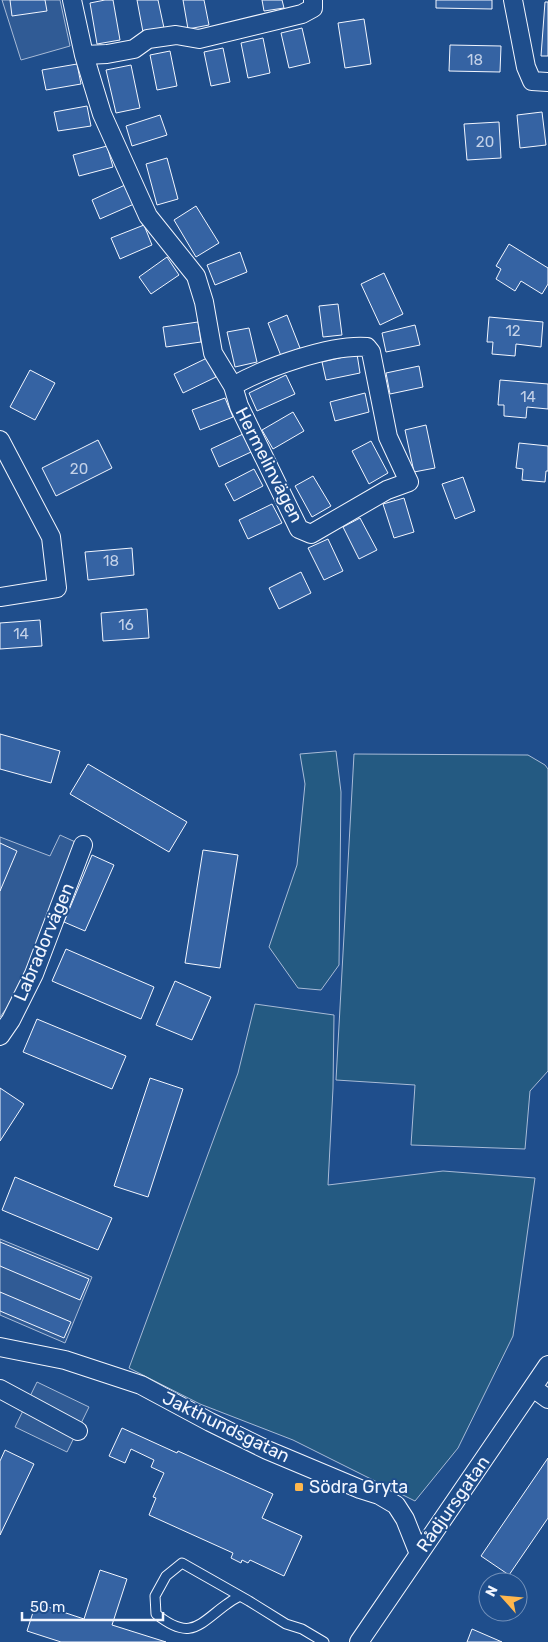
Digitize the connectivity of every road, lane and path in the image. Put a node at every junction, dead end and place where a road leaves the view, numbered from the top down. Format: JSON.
{"nodes":[{"id":1,"x":72,"y":0,"type":"edge"},
{"id":2,"x":313,"y":0,"type":"edge"},
{"id":3,"x":513,"y":0,"type":"edge"},
{"id":4,"x":84,"y":55,"type":"junction"},
{"id":5,"x":548,"y":82,"type":"edge"},
{"id":6,"x":233,"y":386,"type":"junction"},
{"id":7,"x":0,"y":440,"type":"edge"},
{"id":8,"x":0,"y":597,"type":"edge"},
{"id":9,"x":83,"y":845,"type":"dead end"},
{"id":10,"x":0,"y":1036,"type":"edge"},
{"id":11,"x":0,"y":1347,"type":"edge"},
{"id":12,"x":548,"y":1365,"type":"edge"},
{"id":13,"x":533,"y":1388,"type":"junction"},
{"id":14,"x":0,"y":1389,"type":"edge"},
{"id":15,"x":548,"y":1399,"type":"edge"},
{"id":16,"x":78,"y":1431,"type":"dead end"},
{"id":17,"x":419,"y":1554,"type":"junction"},
{"id":18,"x":240,"y":1596,"type":"junction"},
{"id":19,"x":324,"y":1642,"type":"edge"},
{"id":20,"x":359,"y":1642,"type":"edge"}],
"edges":[{"from":1,"to":4,"type":"street","name":"Hermelinvägen"},
{"from":2,"to":4,"type":"street"},
{"from":3,"to":5,"type":"street"},
{"from":4,"to":6,"type":"street","name":"Hermelinvägen"},
{"from":6,"to":6,"type":"street","name":"Hermelinvägen"},
{"from":7,"to":8,"type":"street"},
{"from":9,"to":10,"type":"street","name":"Labradorvägen"},
{"from":11,"to":17,"type":"street","name":"Jakthundsgatan"},
{"from":12,"to":13,"type":"street","name":"Rådjursgatan"},
{"from":13,"to":15,"type":"street"},
{"from":13,"to":17,"type":"street","name":"Rådjursgatan"},
{"from":14,"to":16,"type":"street"},
{"from":17,"to":20,"type":"street","name":"Rådjursgatan"},
{"from":18,"to":18,"type":"lane"},
{"from":18,"to":19,"type":"lane"}]}
